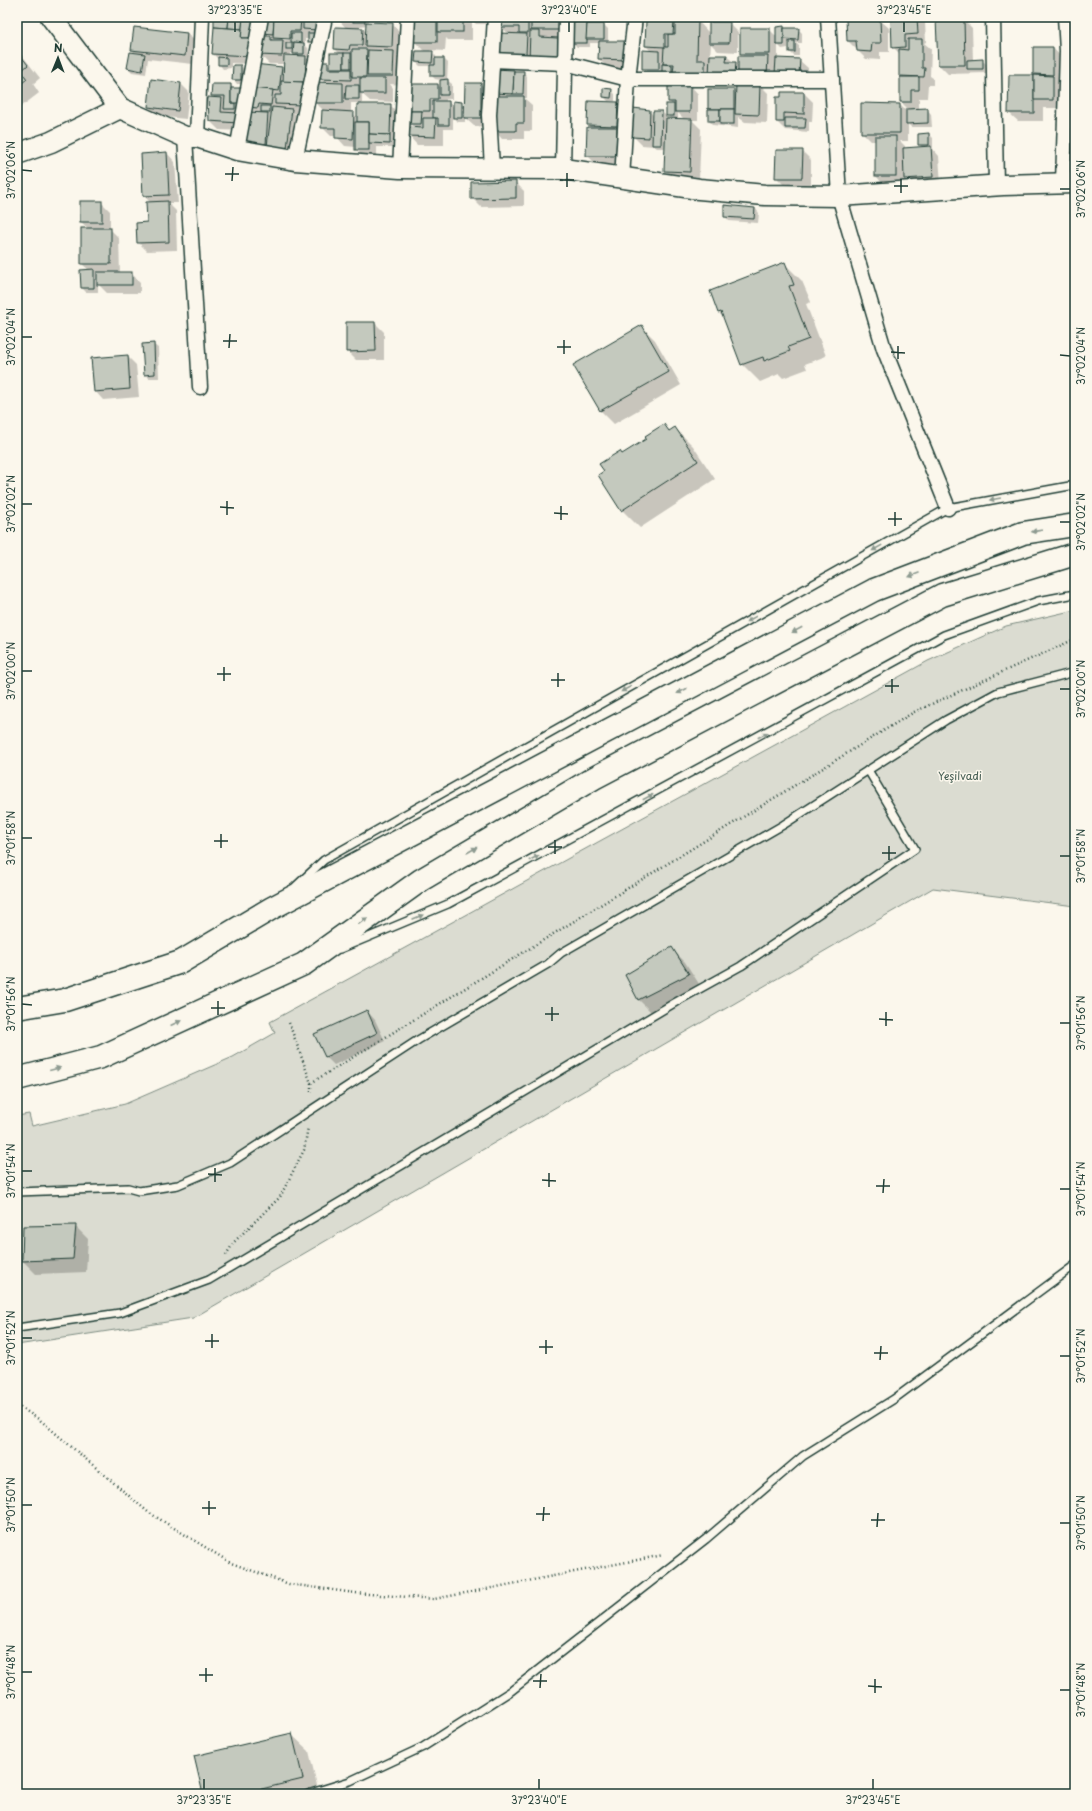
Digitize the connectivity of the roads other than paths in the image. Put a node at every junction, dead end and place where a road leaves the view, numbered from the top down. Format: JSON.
{"nodes":[{"id":1,"x":51,"y":17,"type":"edge"},
{"id":2,"x":202,"y":17,"type":"edge"},
{"id":3,"x":261,"y":17,"type":"edge"},
{"id":4,"x":325,"y":17,"type":"edge"},
{"id":5,"x":408,"y":17,"type":"edge"},
{"id":6,"x":495,"y":17,"type":"edge"},
{"id":7,"x":566,"y":17,"type":"edge"},
{"id":8,"x":635,"y":17,"type":"edge"},
{"id":9,"x":828,"y":17,"type":"edge"},
{"id":10,"x":993,"y":17,"type":"edge"},
{"id":11,"x":1065,"y":17,"type":"edge"},
{"id":12,"x":492,"y":60,"type":"junction"},
{"id":13,"x":565,"y":62,"type":"junction"},
{"id":14,"x":628,"y":79,"type":"junction"},
{"id":15,"x":832,"y":80,"type":"junction"},
{"id":16,"x":120,"y":108,"type":"junction"},
{"id":17,"x":191,"y":137,"type":"junction"},
{"id":18,"x":237,"y":150,"type":"junction"},
{"id":19,"x":17,"y":154,"type":"edge"},
{"id":20,"x":295,"y":160,"type":"junction"},
{"id":21,"x":400,"y":168,"type":"junction"},
{"id":22,"x":492,"y":168,"type":"junction"},
{"id":23,"x":563,"y":169,"type":"junction"},
{"id":24,"x":622,"y":179,"type":"junction"},
{"id":25,"x":1069,"y":183,"type":"edge"},
{"id":26,"x":996,"y":185,"type":"junction"},
{"id":27,"x":840,"y":196,"type":"junction"},
{"id":28,"x":200,"y":387,"type":"dead end"},
{"id":29,"x":1075,"y":485,"type":"edge"},
{"id":30,"x":948,"y":508,"type":"junction"},
{"id":31,"x":1075,"y":525,"type":"edge"},
{"id":32,"x":1075,"y":554,"type":"edge"},
{"id":33,"x":1075,"y":594,"type":"edge"},
{"id":34,"x":1075,"y":672,"type":"edge"},
{"id":35,"x":868,"y":770,"type":"junction"},
{"id":36,"x":272,"y":908,"type":"junction"},
{"id":37,"x":304,"y":964,"type":"junction"},
{"id":38,"x":17,"y":1008,"type":"edge"},
{"id":39,"x":17,"y":1079,"type":"edge"},
{"id":40,"x":17,"y":1192,"type":"edge"},
{"id":41,"x":1075,"y":1265,"type":"edge"},
{"id":42,"x":17,"y":1328,"type":"edge"},
{"id":43,"x":308,"y":1794,"type":"edge"}],
"edges":[{"from":1,"to":16,"type":"street"},
{"from":2,"to":17,"type":"street"},
{"from":3,"to":18,"type":"street"},
{"from":4,"to":20,"type":"street"},
{"from":5,"to":21,"type":"street"},
{"from":6,"to":12,"type":"street"},
{"from":7,"to":13,"type":"street"},
{"from":8,"to":14,"type":"street"},
{"from":9,"to":15,"type":"street"},
{"from":10,"to":26,"type":"street"},
{"from":11,"to":25,"type":"street"},
{"from":12,"to":13,"type":"street"},
{"from":12,"to":22,"type":"street"},
{"from":13,"to":14,"type":"street"},
{"from":13,"to":23,"type":"street"},
{"from":14,"to":15,"type":"street"},
{"from":14,"to":24,"type":"street"},
{"from":15,"to":27,"type":"street"},
{"from":16,"to":17,"type":"street"},
{"from":16,"to":19,"type":"street"},
{"from":17,"to":18,"type":"street"},
{"from":17,"to":28,"type":"street"},
{"from":18,"to":20,"type":"street"},
{"from":20,"to":21,"type":"street"},
{"from":21,"to":22,"type":"street"},
{"from":22,"to":23,"type":"street"},
{"from":23,"to":24,"type":"street"},
{"from":24,"to":27,"type":"street"},
{"from":25,"to":26,"type":"street"},
{"from":26,"to":27,"type":"street"},
{"from":27,"to":30,"type":"street"},
{"from":29,"to":30,"type":"lane","one_way":true},
{"from":30,"to":36,"type":"lane","one_way":true},
{"from":31,"to":36,"type":"main road","one_way":true},
{"from":37,"to":32,"type":"main road","one_way":true},
{"from":37,"to":33,"type":"lane","one_way":true},
{"from":34,"to":35,"type":"lane"},
{"from":35,"to":40,"type":"lane"},
{"from":35,"to":42,"type":"lane"},
{"from":36,"to":38,"type":"main road"},
{"from":39,"to":37,"type":"main road","one_way":true},
{"from":41,"to":43,"type":"lane"}]}
